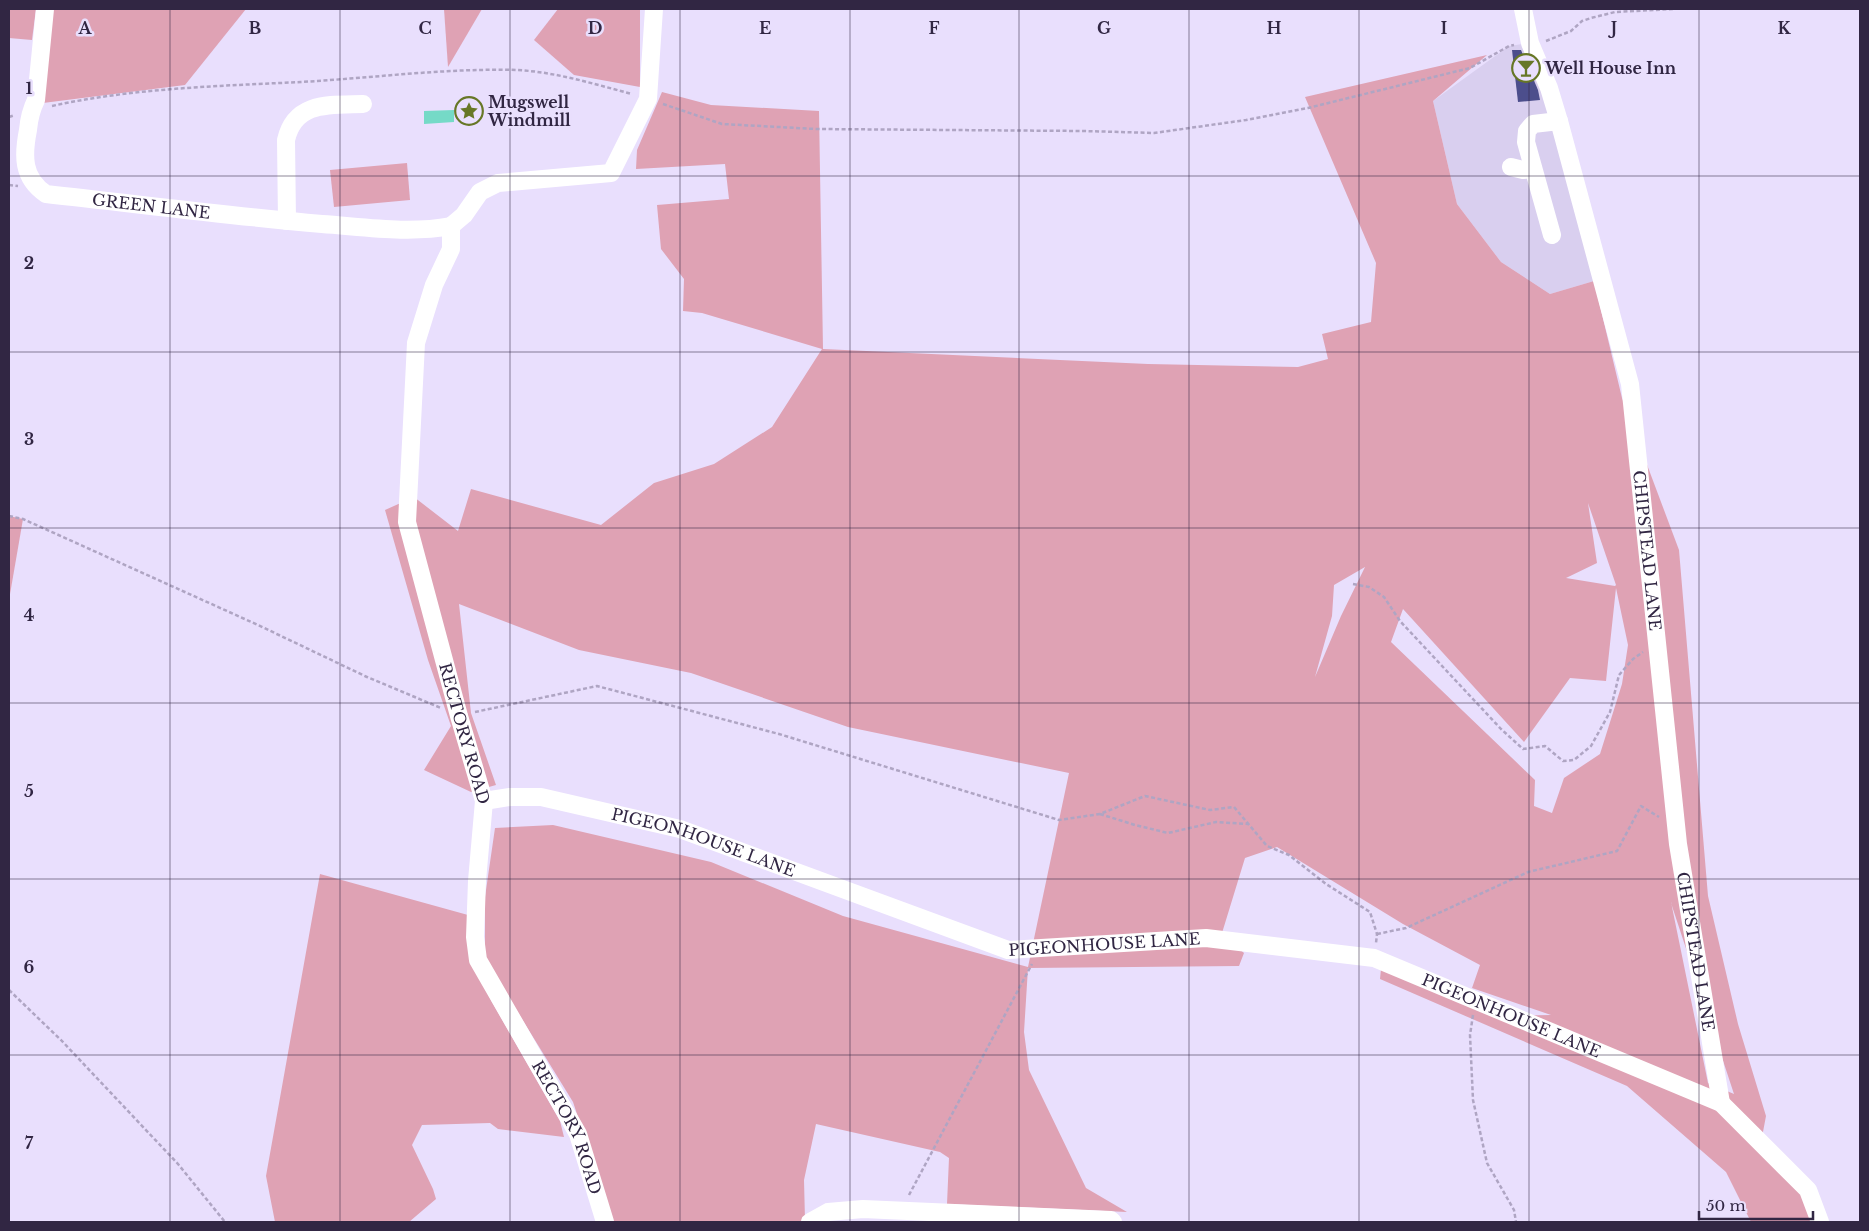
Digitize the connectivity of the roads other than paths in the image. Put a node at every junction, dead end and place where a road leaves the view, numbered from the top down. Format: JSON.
{"nodes":[{"id":1,"x":45,"y":9,"type":"edge"},
{"id":2,"x":654,"y":9,"type":"edge"},
{"id":3,"x":1522,"y":9,"type":"edge"},
{"id":4,"x":362,"y":104,"type":"dead end"},
{"id":5,"x":1559,"y":121,"type":"junction"},
{"id":6,"x":1510,"y":167,"type":"dead end"},
{"id":7,"x":1533,"y":169,"type":"junction"},
{"id":8,"x":287,"y":221,"type":"junction"},
{"id":9,"x":452,"y":226,"type":"junction"},
{"id":10,"x":1552,"y":236,"type":"dead end"},
{"id":11,"x":484,"y":801,"type":"junction"},
{"id":12,"x":1722,"y":1103,"type":"junction"},
{"id":13,"x":605,"y":1222,"type":"edge"},
{"id":14,"x":810,"y":1222,"type":"edge"},
{"id":15,"x":1113,"y":1222,"type":"edge"},
{"id":16,"x":1820,"y":1222,"type":"edge"}],
"edges":[{"from":1,"to":8,"type":"street","name":"GREEN LANE"},
{"from":2,"to":9,"type":"street"},
{"from":3,"to":5,"type":"street","name":"CHIPSTEAD LANE"},
{"from":4,"to":8,"type":"street"},
{"from":5,"to":7,"type":"street"},
{"from":5,"to":12,"type":"street","name":"CHIPSTEAD LANE"},
{"from":6,"to":7,"type":"street"},
{"from":7,"to":10,"type":"street"},
{"from":8,"to":9,"type":"street","name":"GREEN LANE"},
{"from":9,"to":11,"type":"street","name":"RECTORY ROAD"},
{"from":11,"to":12,"type":"street","name":"PIGEONHOUSE LANE"},
{"from":11,"to":13,"type":"street","name":"RECTORY ROAD"},
{"from":12,"to":16,"type":"street"},
{"from":14,"to":15,"type":"street"}]}
